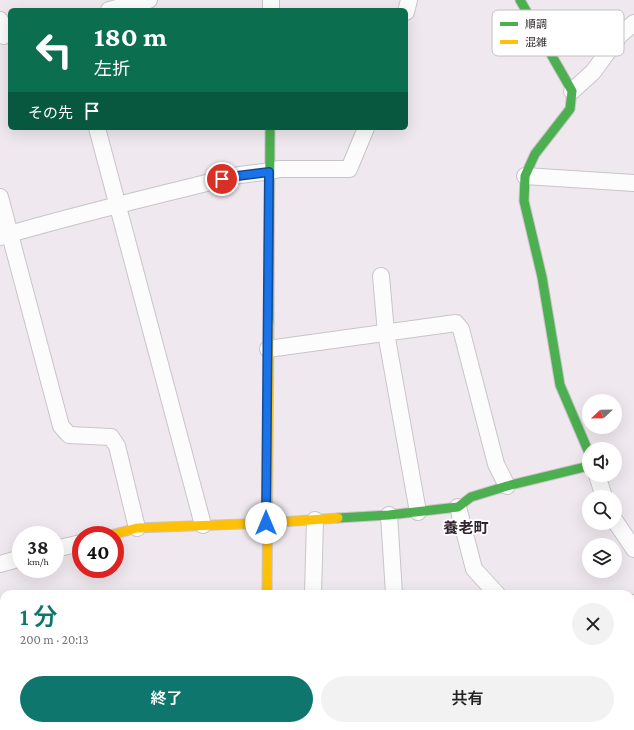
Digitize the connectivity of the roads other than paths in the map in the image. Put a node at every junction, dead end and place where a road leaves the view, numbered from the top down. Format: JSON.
{"nodes":[{"id":1,"x":149,"y":0,"type":"edge"},
{"id":2,"x":520,"y":0,"type":"edge"},
{"id":3,"x":117,"y":8,"type":"edge"},
{"id":4,"x":526,"y":10,"type":"edge"},
{"id":5,"x":0,"y":20,"type":"edge"},
{"id":6,"x":634,"y":23,"type":"edge"},
{"id":7,"x":624,"y":32,"type":"edge"},
{"id":8,"x":5,"y":36,"type":"edge"},
{"id":9,"x":552,"y":56,"type":"edge"},
{"id":10,"x":605,"y":56,"type":"edge"},
{"id":11,"x":572,"y":91,"type":"junction"},
{"id":12,"x":98,"y":130,"type":"edge"},
{"id":13,"x":270,"y":130,"type":"edge"},
{"id":14,"x":365,"y":130,"type":"edge"},
{"id":15,"x":269,"y":172,"type":"junction"},
{"id":16,"x":525,"y":176,"type":"junction"},
{"id":17,"x":634,"y":183,"type":"edge"},
{"id":18,"x":0,"y":197,"type":"edge"},
{"id":19,"x":118,"y":205,"type":"junction"},
{"id":20,"x":5,"y":236,"type":"edge"},
{"id":21,"x":381,"y":276,"type":"dead end"},
{"id":22,"x":386,"y":333,"type":"junction"},
{"id":23,"x":268,"y":349,"type":"junction"},
{"id":24,"x":584,"y":442,"type":"edge"},
{"id":25,"x":582,"y":468,"type":"edge"},
{"id":26,"x":507,"y":486,"type":"junction"},
{"id":27,"x":458,"y":507,"type":"junction"},
{"id":28,"x":418,"y":512,"type":"junction"},
{"id":29,"x":389,"y":516,"type":"junction"},
{"id":30,"x":315,"y":520,"type":"junction"},
{"id":31,"x":266,"y":523,"type":"junction"},
{"id":32,"x":202,"y":525,"type":"junction"},
{"id":33,"x":137,"y":528,"type":"junction"},
{"id":34,"x":621,"y":530,"type":"edge"},
{"id":35,"x":124,"y":532,"type":"edge"},
{"id":36,"x":634,"y":548,"type":"edge"},
{"id":37,"x":12,"y":561,"type":"edge"},
{"id":38,"x":0,"y":564,"type":"edge"},
{"id":39,"x":267,"y":590,"type":"edge"},
{"id":40,"x":313,"y":590,"type":"edge"},
{"id":41,"x":394,"y":590,"type":"edge"},
{"id":42,"x":493,"y":590,"type":"edge"}],
"edges":[{"from":1,"to":3,"type":"street"},
{"from":2,"to":4,"type":"street"},
{"from":5,"to":8,"type":"street"},
{"from":6,"to":7,"type":"street"},
{"from":9,"to":11,"type":"street"},
{"from":10,"to":11,"type":"street"},
{"from":11,"to":16,"type":"street"},
{"from":12,"to":19,"type":"street"},
{"from":13,"to":15,"type":"street"},
{"from":14,"to":15,"type":"street"},
{"from":15,"to":19,"type":"street"},
{"from":15,"to":23,"type":"street"},
{"from":16,"to":17,"type":"street"},
{"from":16,"to":24,"type":"street"},
{"from":18,"to":20,"type":"street"},
{"from":19,"to":20,"type":"street"},
{"from":19,"to":32,"type":"street"},
{"from":20,"to":33,"type":"street"},
{"from":21,"to":22,"type":"street"},
{"from":22,"to":23,"type":"street"},
{"from":22,"to":26,"type":"street"},
{"from":22,"to":28,"type":"street"},
{"from":23,"to":31,"type":"street"},
{"from":25,"to":26,"type":"street"},
{"from":26,"to":27,"type":"street"},
{"from":27,"to":28,"type":"street"},
{"from":27,"to":42,"type":"street"},
{"from":28,"to":29,"type":"street"},
{"from":29,"to":30,"type":"street"},
{"from":29,"to":41,"type":"street"},
{"from":30,"to":31,"type":"street"},
{"from":30,"to":40,"type":"street"},
{"from":31,"to":32,"type":"street"},
{"from":31,"to":39,"type":"street"},
{"from":32,"to":33,"type":"street"},
{"from":33,"to":35,"type":"street"},
{"from":34,"to":36,"type":"street"},
{"from":37,"to":38,"type":"street"}]}
